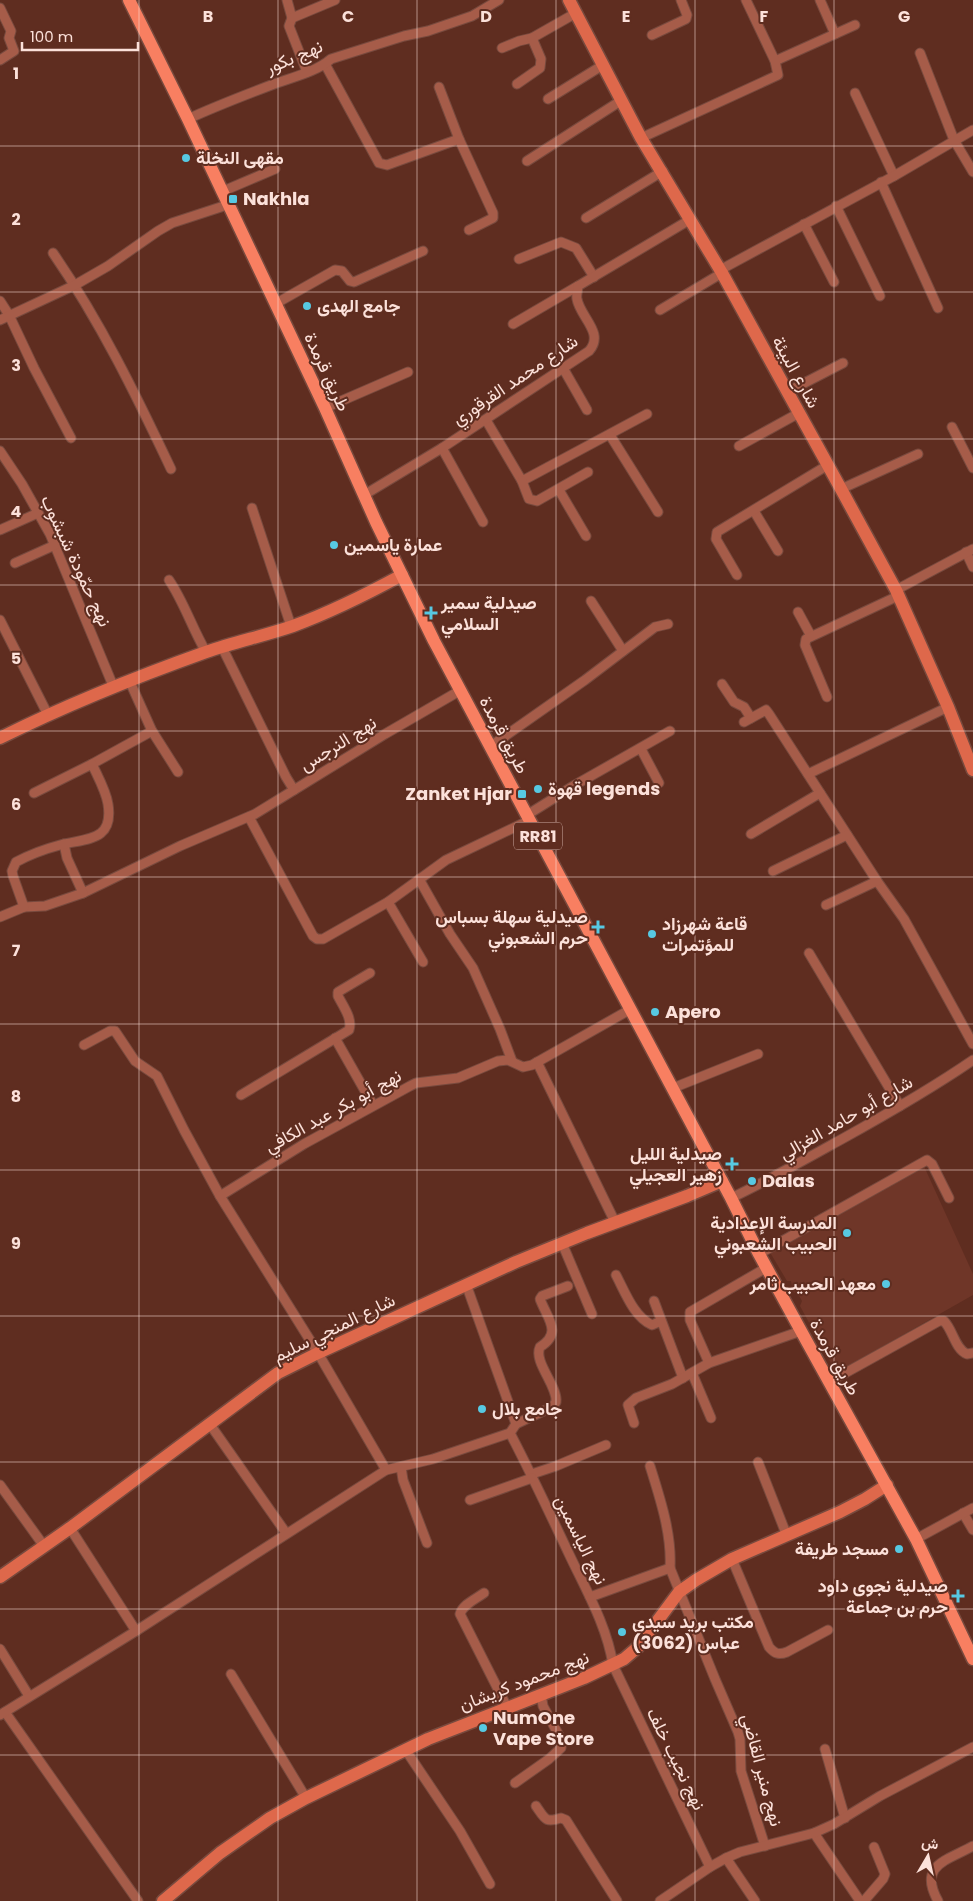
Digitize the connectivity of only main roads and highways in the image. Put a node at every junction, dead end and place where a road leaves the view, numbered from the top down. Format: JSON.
{"nodes":[{"id":1,"x":129,"y":0,"type":"edge"},
{"id":2,"x":973,"y":1658,"type":"edge"}],
"edges":[{"from":1,"to":2,"type":"main road","name":"طريق قرمدة","number":"RR81"}]}
